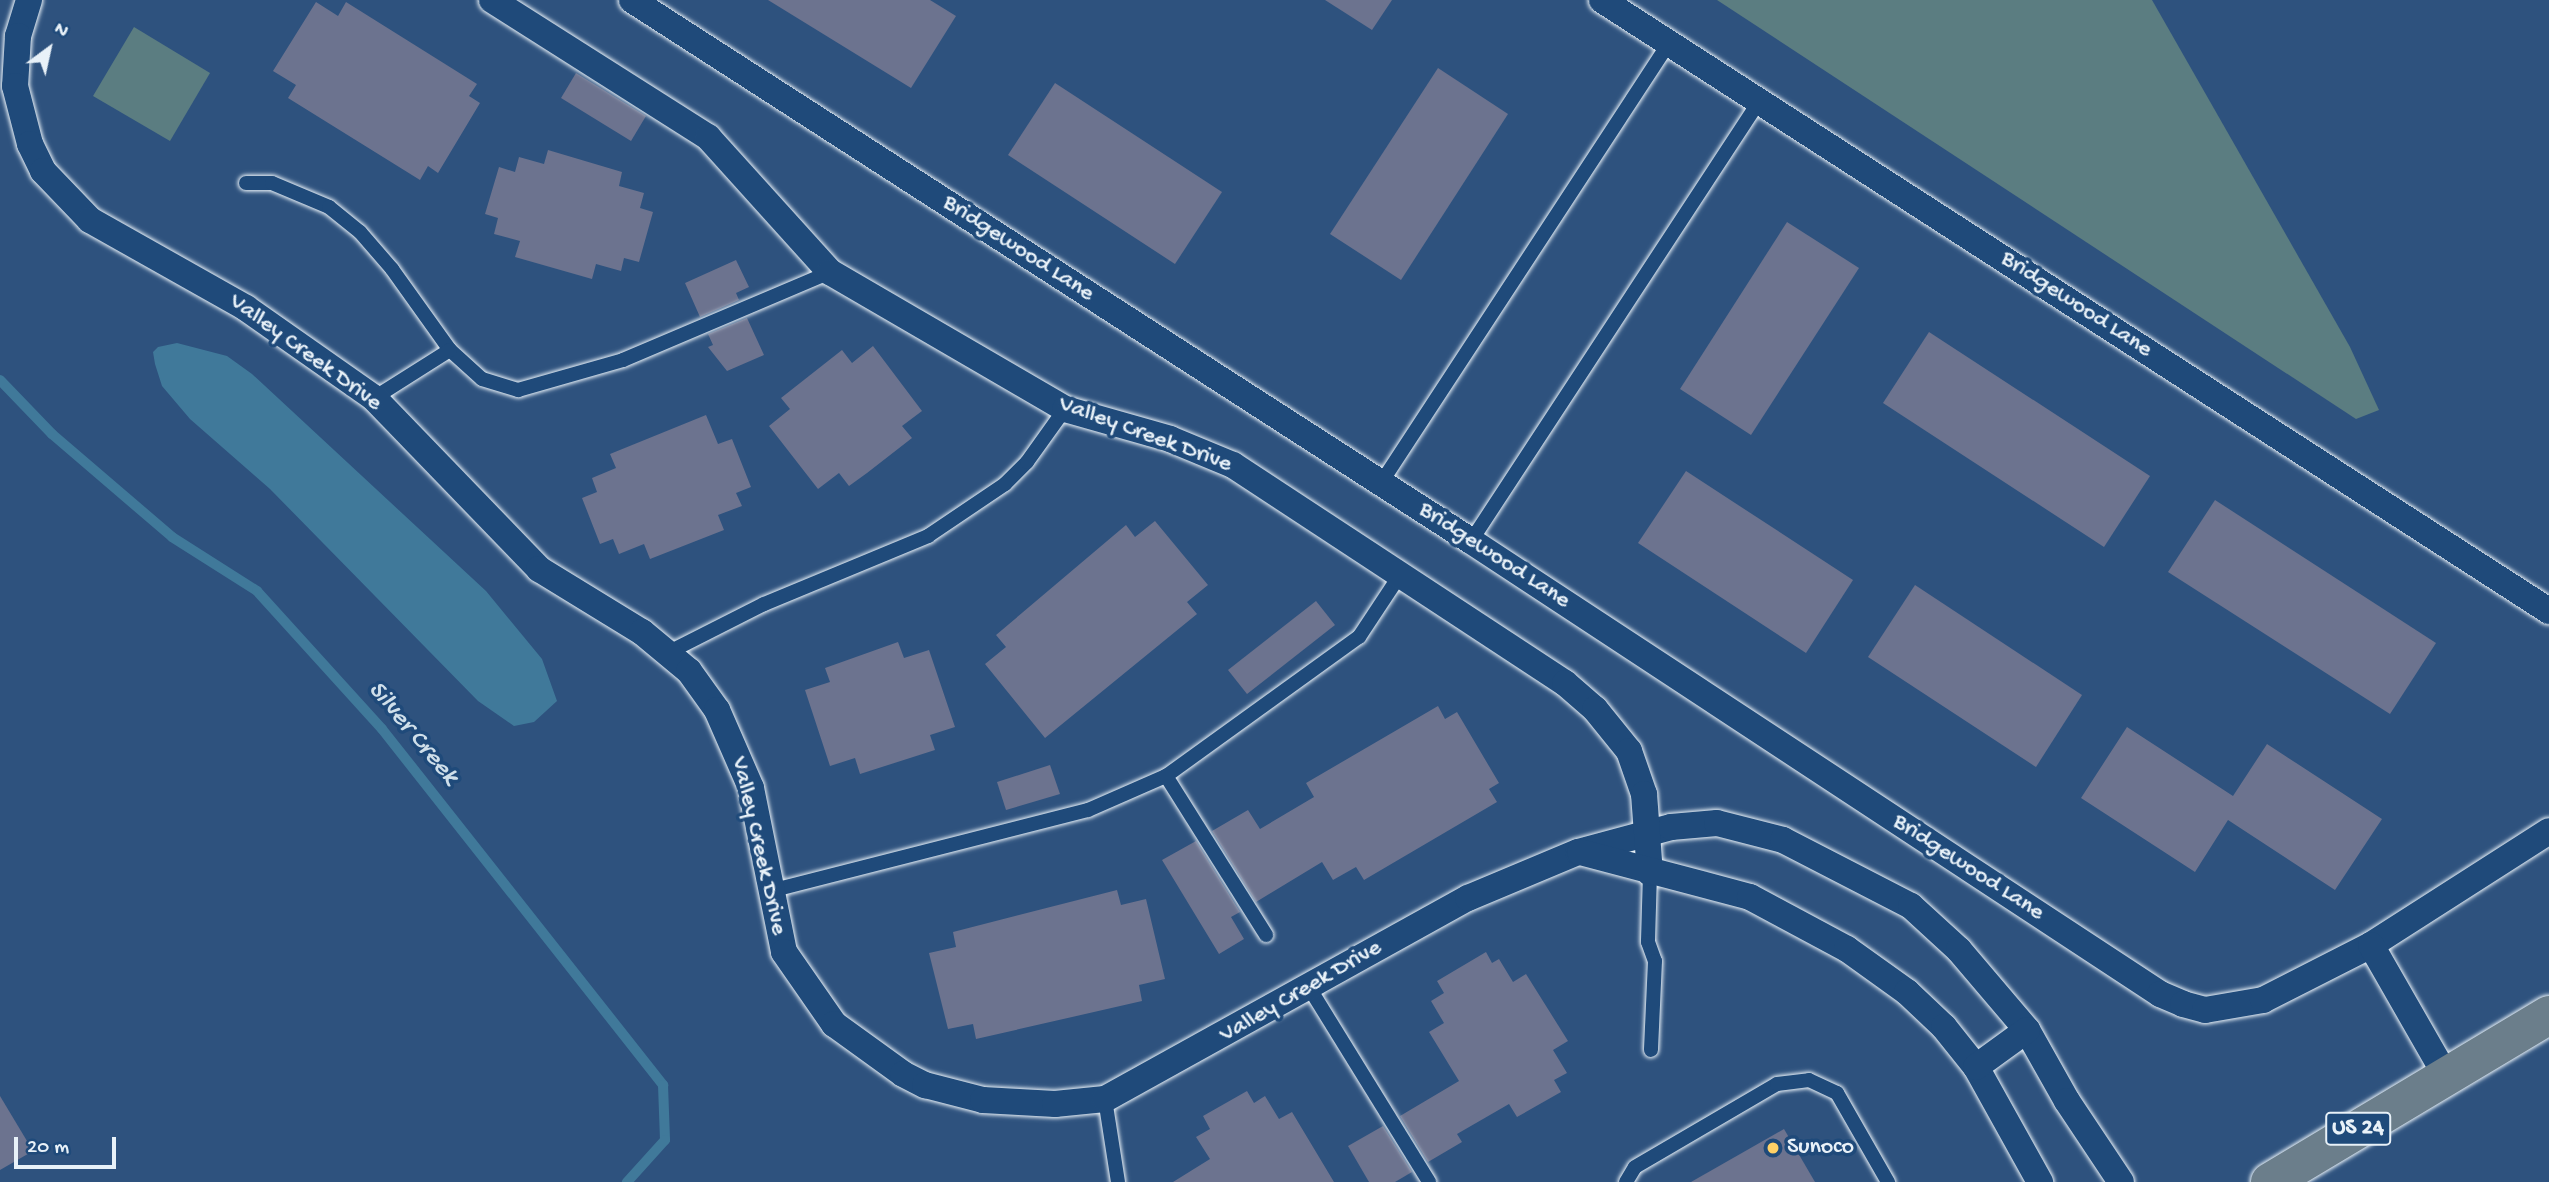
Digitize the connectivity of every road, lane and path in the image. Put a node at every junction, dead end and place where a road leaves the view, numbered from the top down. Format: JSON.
{"nodes":[{"id":1,"x":29,"y":0,"type":"edge"},
{"id":2,"x":492,"y":0,"type":"edge"},
{"id":3,"x":632,"y":0,"type":"edge"},
{"id":4,"x":1602,"y":0,"type":"edge"},
{"id":5,"x":1670,"y":43,"type":"junction"},
{"id":6,"x":1760,"y":100,"type":"junction"},
{"id":7,"x":246,"y":183,"type":"dead end"},
{"id":8,"x":830,"y":272,"type":"junction"},
{"id":9,"x":450,"y":350,"type":"junction"},
{"id":10,"x":374,"y":398,"type":"junction"},
{"id":11,"x":1065,"y":410,"type":"junction"},
{"id":12,"x":1381,"y":483,"type":"junction"},
{"id":13,"x":1471,"y":541,"type":"junction"},
{"id":14,"x":1400,"y":575,"type":"junction"},
{"id":15,"x":2549,"y":611,"type":"edge"},
{"id":16,"x":669,"y":652,"type":"junction"},
{"id":17,"x":1166,"y":776,"type":"junction"},
{"id":18,"x":2549,"y":831,"type":"edge"},
{"id":19,"x":1647,"y":833,"type":"junction"},
{"id":20,"x":1578,"y":852,"type":"junction"},
{"id":21,"x":1650,"y":873,"type":"junction"},
{"id":22,"x":770,"y":891,"type":"junction"},
{"id":23,"x":1266,"y":935,"type":"dead end"},
{"id":24,"x":2371,"y":945,"type":"junction"},
{"id":25,"x":1310,"y":989,"type":"junction"},
{"id":26,"x":2549,"y":1015,"type":"edge"},
{"id":27,"x":2027,"y":1030,"type":"junction"},
{"id":28,"x":1651,"y":1050,"type":"dead end"},
{"id":29,"x":1976,"y":1067,"type":"junction"},
{"id":30,"x":2446,"y":1076,"type":"junction"},
{"id":31,"x":1105,"y":1099,"type":"junction"},
{"id":32,"x":1118,"y":1182,"type":"edge"},
{"id":33,"x":1429,"y":1182,"type":"edge"},
{"id":34,"x":1626,"y":1182,"type":"edge"},
{"id":35,"x":1888,"y":1182,"type":"edge"},
{"id":36,"x":2040,"y":1182,"type":"edge"},
{"id":37,"x":2121,"y":1182,"type":"edge"},
{"id":38,"x":2270,"y":1182,"type":"edge"}],
"edges":[{"from":1,"to":10,"type":"street","name":"Valley Creek Drive"},
{"from":2,"to":8,"type":"street","name":"Valley Creek Drive"},
{"from":3,"to":12,"type":"street","name":"Bridgewood Lane"},
{"from":4,"to":5,"type":"street","name":"Bridgewood Lane"},
{"from":5,"to":6,"type":"street","name":"Bridgewood Lane"},
{"from":5,"to":12,"type":"lane"},
{"from":6,"to":13,"type":"lane"},
{"from":6,"to":15,"type":"street","name":"Bridgewood Lane"},
{"from":7,"to":9,"type":"lane"},
{"from":8,"to":9,"type":"lane"},
{"from":8,"to":11,"type":"street","name":"Valley Creek Drive"},
{"from":9,"to":10,"type":"lane"},
{"from":10,"to":16,"type":"street","name":"Valley Creek Drive"},
{"from":11,"to":14,"type":"street","name":"Valley Creek Drive"},
{"from":11,"to":16,"type":"lane"},
{"from":12,"to":13,"type":"street","name":"Bridgewood Lane"},
{"from":13,"to":24,"type":"street","name":"Bridgewood Lane"},
{"from":14,"to":17,"type":"lane"},
{"from":14,"to":19,"type":"street","name":"Valley Creek Drive"},
{"from":16,"to":22,"type":"street","name":"Valley Creek Drive"},
{"from":17,"to":22,"type":"lane"},
{"from":17,"to":23,"type":"lane"},
{"from":18,"to":24,"type":"street","name":"Bridgewood Lane"},
{"from":19,"to":20,"type":"street","name":"Valley Creek Drive"},
{"from":19,"to":21,"type":"street","name":"Valley Creek Drive"},
{"from":19,"to":27,"type":"street","name":"Valley Creek Drive"},
{"from":20,"to":21,"type":"street"},
{"from":20,"to":25,"type":"street","name":"Valley Creek Drive"},
{"from":21,"to":28,"type":"lane"},
{"from":21,"to":29,"type":"street"},
{"from":22,"to":31,"type":"street","name":"Valley Creek Drive"},
{"from":24,"to":30,"type":"street"},
{"from":25,"to":31,"type":"street","name":"Valley Creek Drive"},
{"from":25,"to":33,"type":"lane"},
{"from":26,"to":30,"type":"main road","number":"US 24"},
{"from":27,"to":29,"type":"street"},
{"from":27,"to":37,"type":"street","name":"Valley Creek Drive"},
{"from":29,"to":36,"type":"street"},
{"from":30,"to":38,"type":"main road","number":"US 24"},
{"from":31,"to":32,"type":"lane"},
{"from":34,"to":35,"type":"lane"}]}
